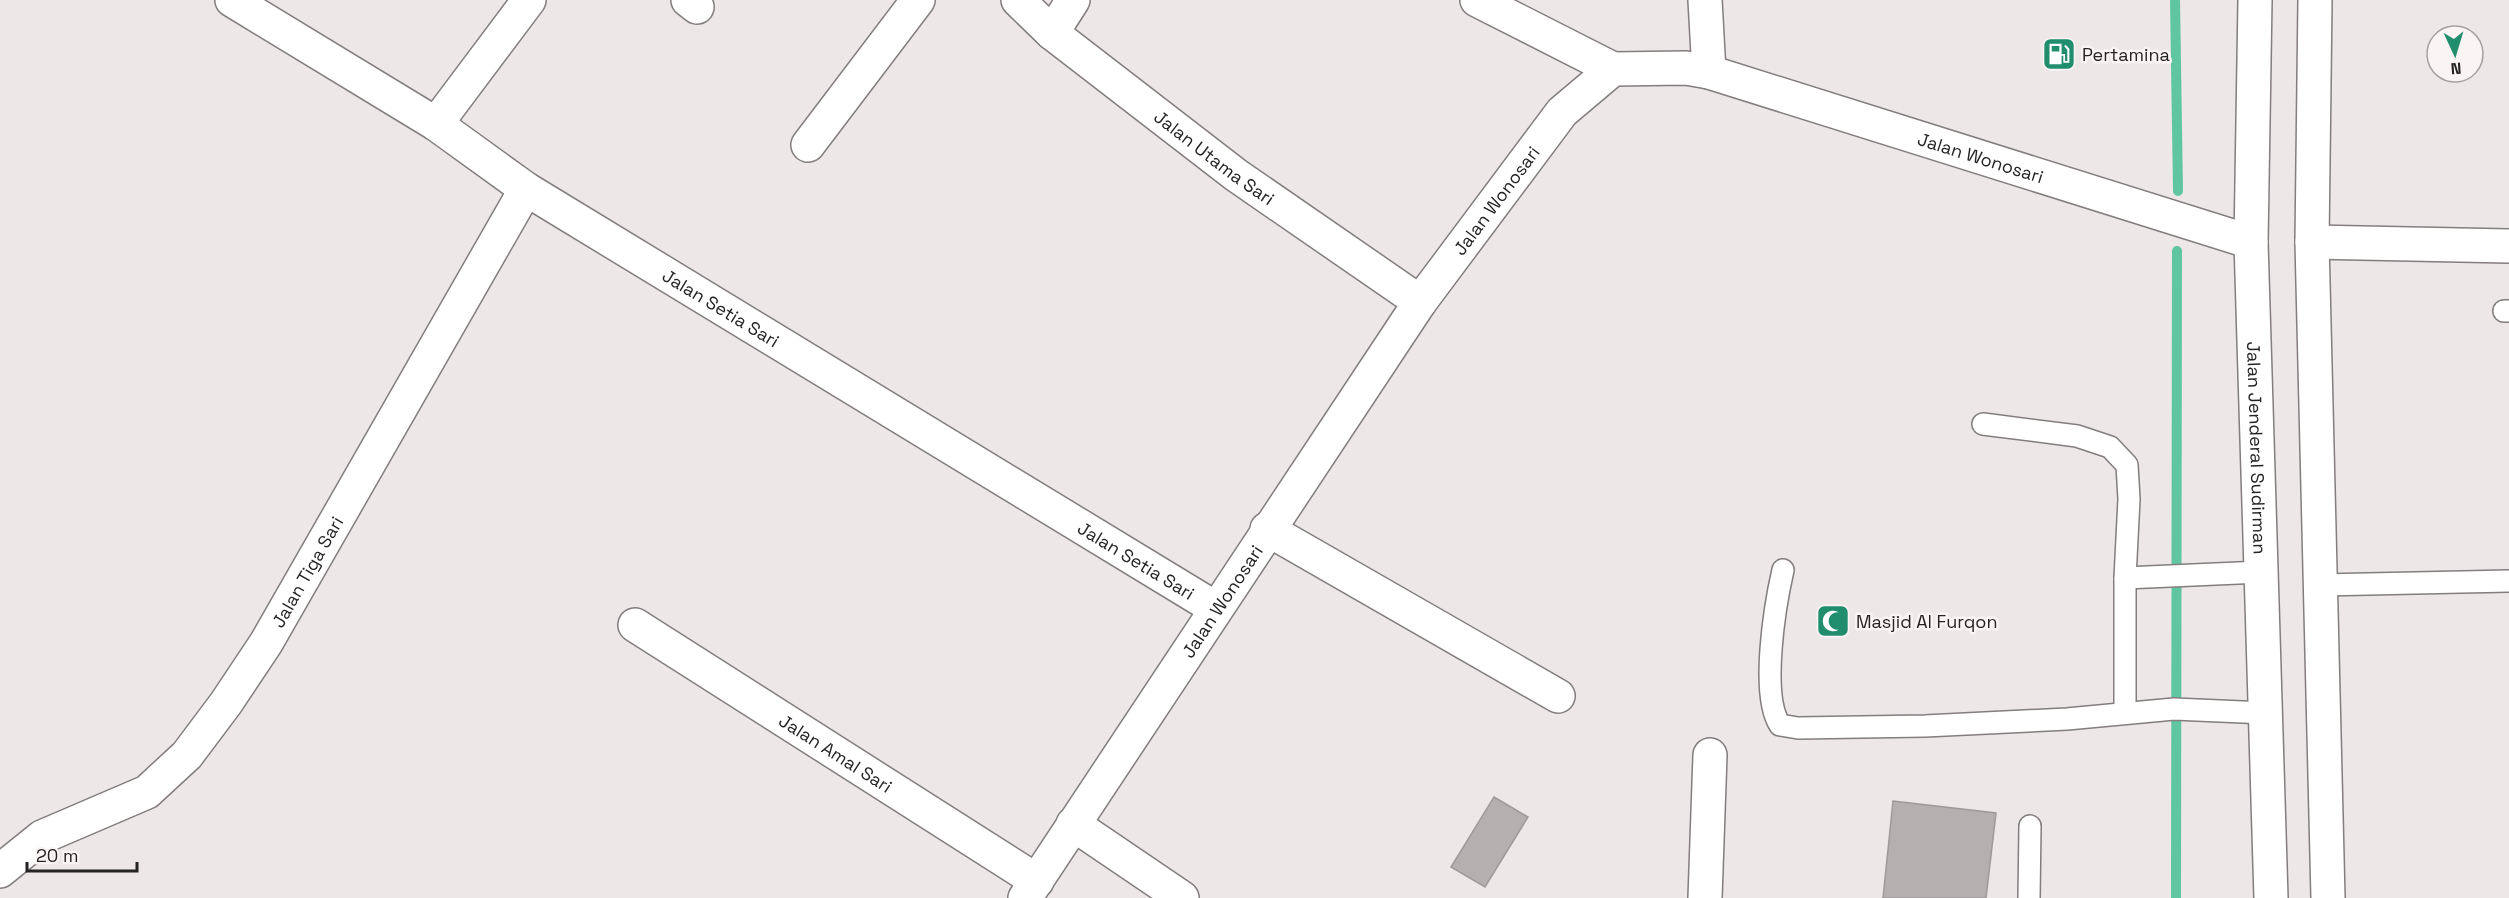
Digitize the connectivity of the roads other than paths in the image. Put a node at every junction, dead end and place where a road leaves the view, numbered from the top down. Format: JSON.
{"nodes":[{"id":1,"x":232,"y":0,"type":"edge"},
{"id":2,"x":529,"y":0,"type":"edge"},
{"id":3,"x":918,"y":0,"type":"edge"},
{"id":4,"x":1018,"y":0,"type":"edge"},
{"id":5,"x":1073,"y":0,"type":"edge"},
{"id":6,"x":1477,"y":0,"type":"edge"},
{"id":7,"x":1705,"y":0,"type":"edge"},
{"id":8,"x":2255,"y":0,"type":"edge"},
{"id":9,"x":2315,"y":0,"type":"edge"},
{"id":10,"x":1052,"y":33,"type":"junction"},
{"id":11,"x":1613,"y":69,"type":"junction"},
{"id":12,"x":1709,"y":72,"type":"junction"},
{"id":13,"x":436,"y":124,"type":"junction"},
{"id":14,"x":808,"y":146,"type":"dead end"},
{"id":15,"x":526,"y":189,"type":"junction"},
{"id":16,"x":2251,"y":242,"type":"junction"},
{"id":17,"x":2312,"y":242,"type":"junction"},
{"id":18,"x":2509,"y":246,"type":"edge"},
{"id":19,"x":1420,"y":302,"type":"junction"},
{"id":20,"x":1983,"y":424,"type":"dead end"},
{"id":21,"x":1268,"y":529,"type":"junction"},
{"id":22,"x":1783,"y":570,"type":"dead end"},
{"id":23,"x":2261,"y":572,"type":"junction"},
{"id":24,"x":2125,"y":578,"type":"junction"},
{"id":25,"x":2509,"y":581,"type":"edge"},
{"id":26,"x":2321,"y":585,"type":"junction"},
{"id":27,"x":1215,"y":608,"type":"junction"},
{"id":28,"x":635,"y":625,"type":"dead end"},
{"id":29,"x":1558,"y":696,"type":"dead end"},
{"id":30,"x":2125,"y":713,"type":"junction"},
{"id":31,"x":2266,"y":713,"type":"junction"},
{"id":32,"x":1710,"y":755,"type":"dead end"},
{"id":33,"x":1073,"y":824,"type":"junction"},
{"id":34,"x":2030,"y":826,"type":"dead end"},
{"id":35,"x":0,"y":871,"type":"edge"},
{"id":36,"x":1031,"y":890,"type":"edge"},
{"id":37,"x":1182,"y":898,"type":"edge"},
{"id":38,"x":1704,"y":898,"type":"edge"},
{"id":39,"x":2029,"y":898,"type":"edge"},
{"id":40,"x":2271,"y":898,"type":"edge"},
{"id":41,"x":2328,"y":898,"type":"edge"}],
"edges":[{"from":1,"to":13,"type":"street","name":"Jalan Setia Sari"},
{"from":2,"to":13,"type":"street"},
{"from":3,"to":14,"type":"street"},
{"from":4,"to":10,"type":"street","name":"Jalan Utama Sari"},
{"from":5,"to":10,"type":"street"},
{"from":6,"to":11,"type":"street"},
{"from":7,"to":12,"type":"street"},
{"from":8,"to":16,"type":"street","name":"Jalan Jenderal Sudirman"},
{"from":9,"to":17,"type":"street"},
{"from":10,"to":19,"type":"street","name":"Jalan Utama Sari"},
{"from":11,"to":12,"type":"street","name":"Jalan Wonosari"},
{"from":11,"to":19,"type":"street","name":"Jalan Wonosari"},
{"from":12,"to":16,"type":"street","name":"Jalan Wonosari"},
{"from":13,"to":15,"type":"street","name":"Jalan Setia Sari"},
{"from":15,"to":27,"type":"street","name":"Jalan Setia Sari"},
{"from":15,"to":35,"type":"street","name":"Jalan Tiga Sari"},
{"from":16,"to":23,"type":"street","name":"Jalan Jenderal Sudirman"},
{"from":17,"to":18,"type":"street"},
{"from":17,"to":26,"type":"street"},
{"from":19,"to":21,"type":"street","name":"Jalan Wonosari"},
{"from":20,"to":24,"type":"lane"},
{"from":21,"to":27,"type":"street","name":"Jalan Wonosari"},
{"from":21,"to":29,"type":"street"},
{"from":22,"to":30,"type":"lane"},
{"from":23,"to":24,"type":"lane"},
{"from":23,"to":31,"type":"street","name":"Jalan Jenderal Sudirman"},
{"from":24,"to":30,"type":"lane"},
{"from":25,"to":26,"type":"lane"},
{"from":26,"to":41,"type":"street"},
{"from":27,"to":33,"type":"street","name":"Jalan Wonosari"},
{"from":28,"to":36,"type":"street","name":"Jalan Amal Sari"},
{"from":30,"to":31,"type":"lane"},
{"from":31,"to":40,"type":"street","name":"Jalan Jenderal Sudirman"},
{"from":32,"to":38,"type":"street"},
{"from":33,"to":36,"type":"street","name":"Jalan Wonosari"},
{"from":33,"to":37,"type":"street"},
{"from":34,"to":39,"type":"lane"}]}
